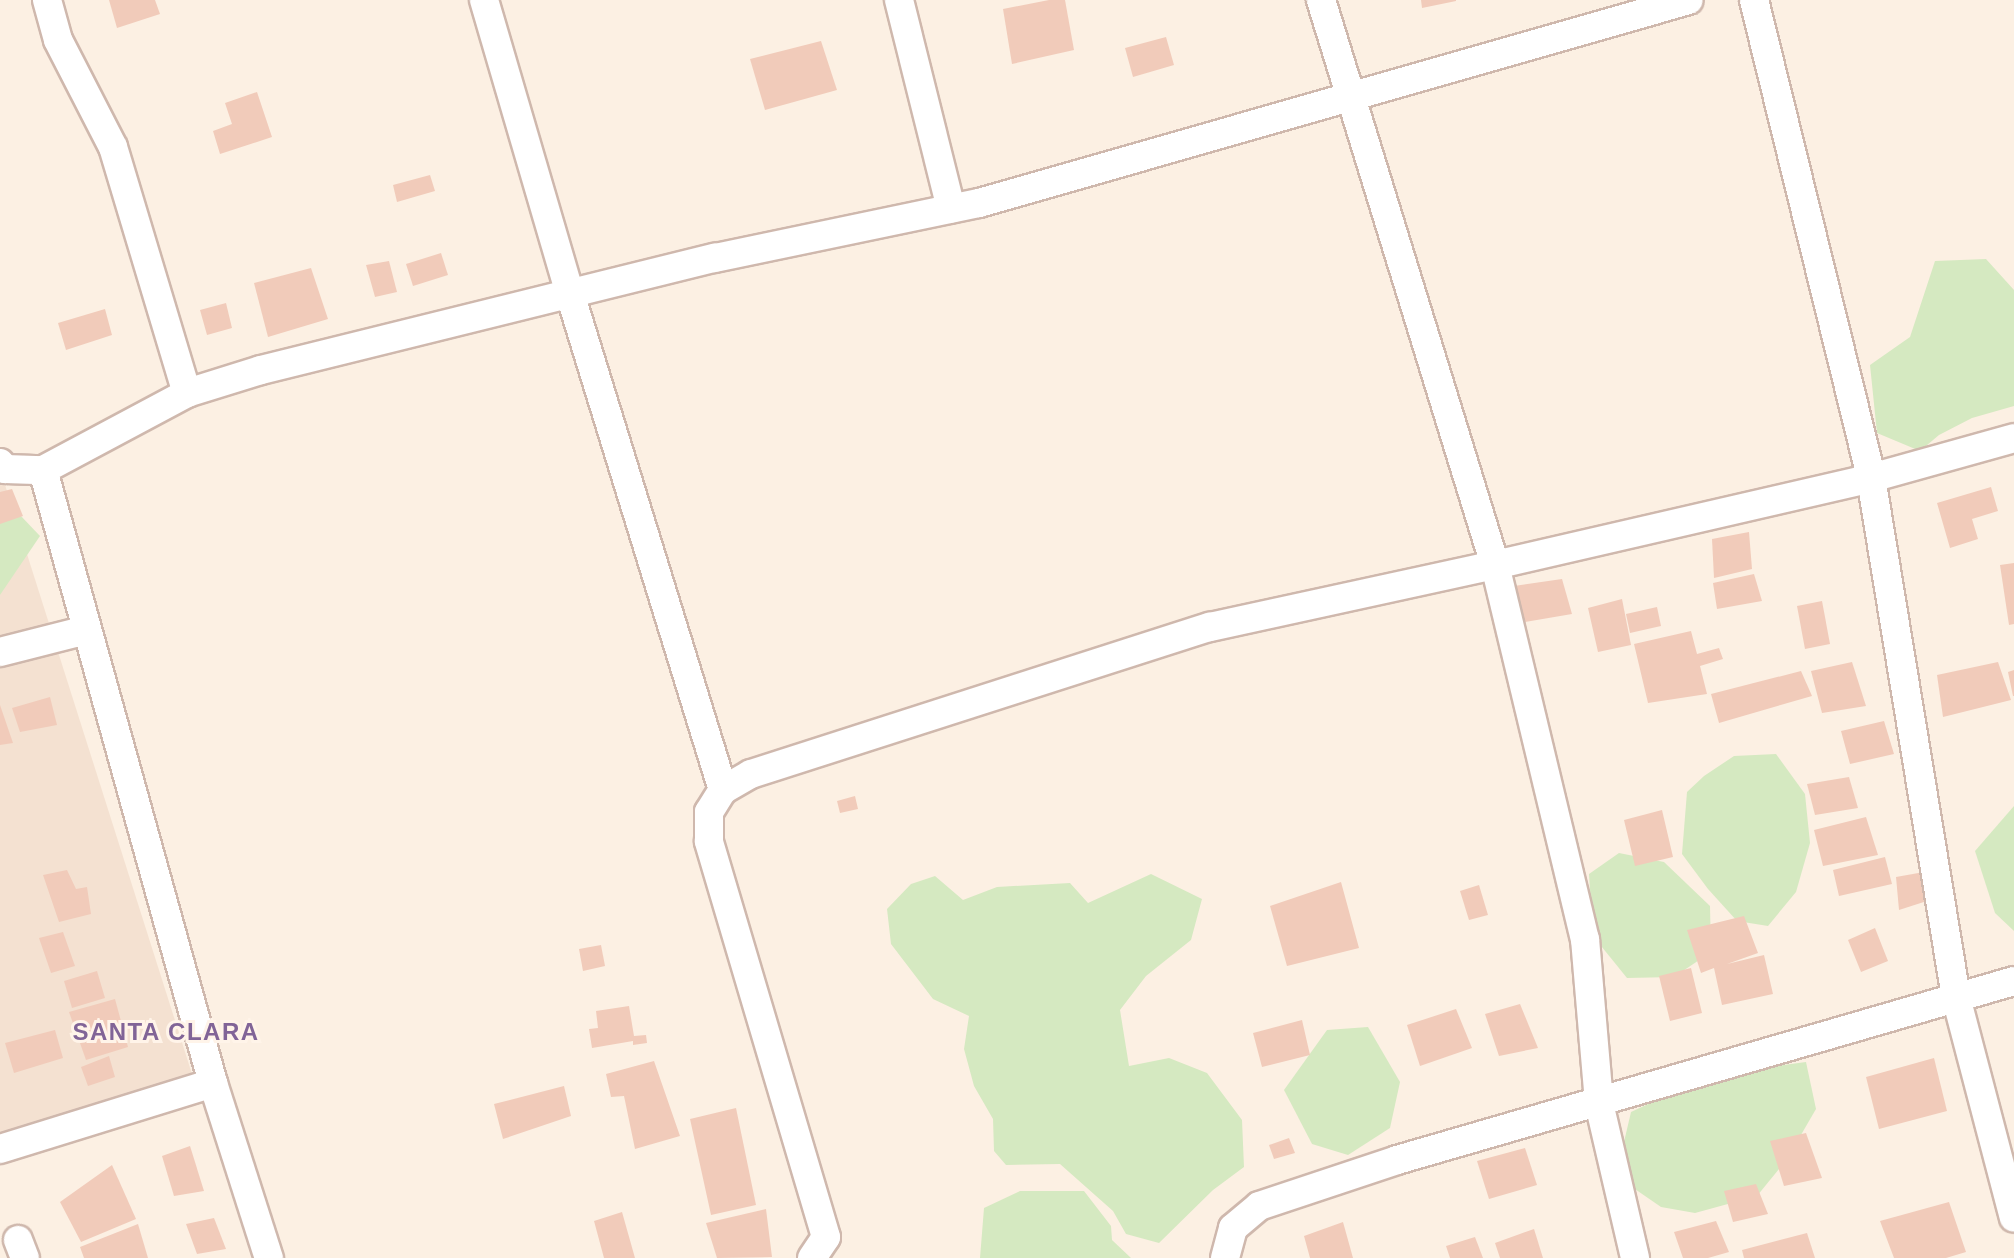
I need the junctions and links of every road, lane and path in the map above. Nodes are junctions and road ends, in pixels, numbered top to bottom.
1 (46, 0) edge
2 (484, 0) edge
3 (900, 0) edge
4 (1320, 0) edge
5 (1689, 0) edge
6 (1754, 0) edge
7 (1352, 95) junction
8 (951, 209) junction
9 (570, 294) junction
10 (187, 393) junction
11 (2014, 438) edge
12 (0, 463) edge
13 (43, 470) junction
14 (1871, 478) junction
15 (1495, 565) junction
16 (86, 630) junction
17 (0, 652) edge
18 (723, 790) junction
19 (2014, 981) edge
20 (1956, 997) junction
21 (213, 1083) junction
22 (1599, 1103) junction
23 (3, 1140) edge
24 (2014, 1218) edge
25 (269, 1258) edge
26 (812, 1258) edge
27 (1225, 1258) edge
28 (1635, 1258) edge

1 - 10 street
2 - 9 street
3 - 8 street
4 - 7 street
5 - 7 street
6 - 14 street
7 - 8 street
7 - 15 street
8 - 9 street
9 - 10 street
9 - 18 street
10 - 13 street
11 - 14 street
12 - 13 street
13 - 16 street
14 - 15 street
14 - 20 street
15 - 18 street
15 - 22 street
16 - 17 street
16 - 21 street
18 - 26 street
19 - 20 street
20 - 22 street
20 - 24 street
21 - 23 street
21 - 25 street
22 - 27 street
22 - 28 street

